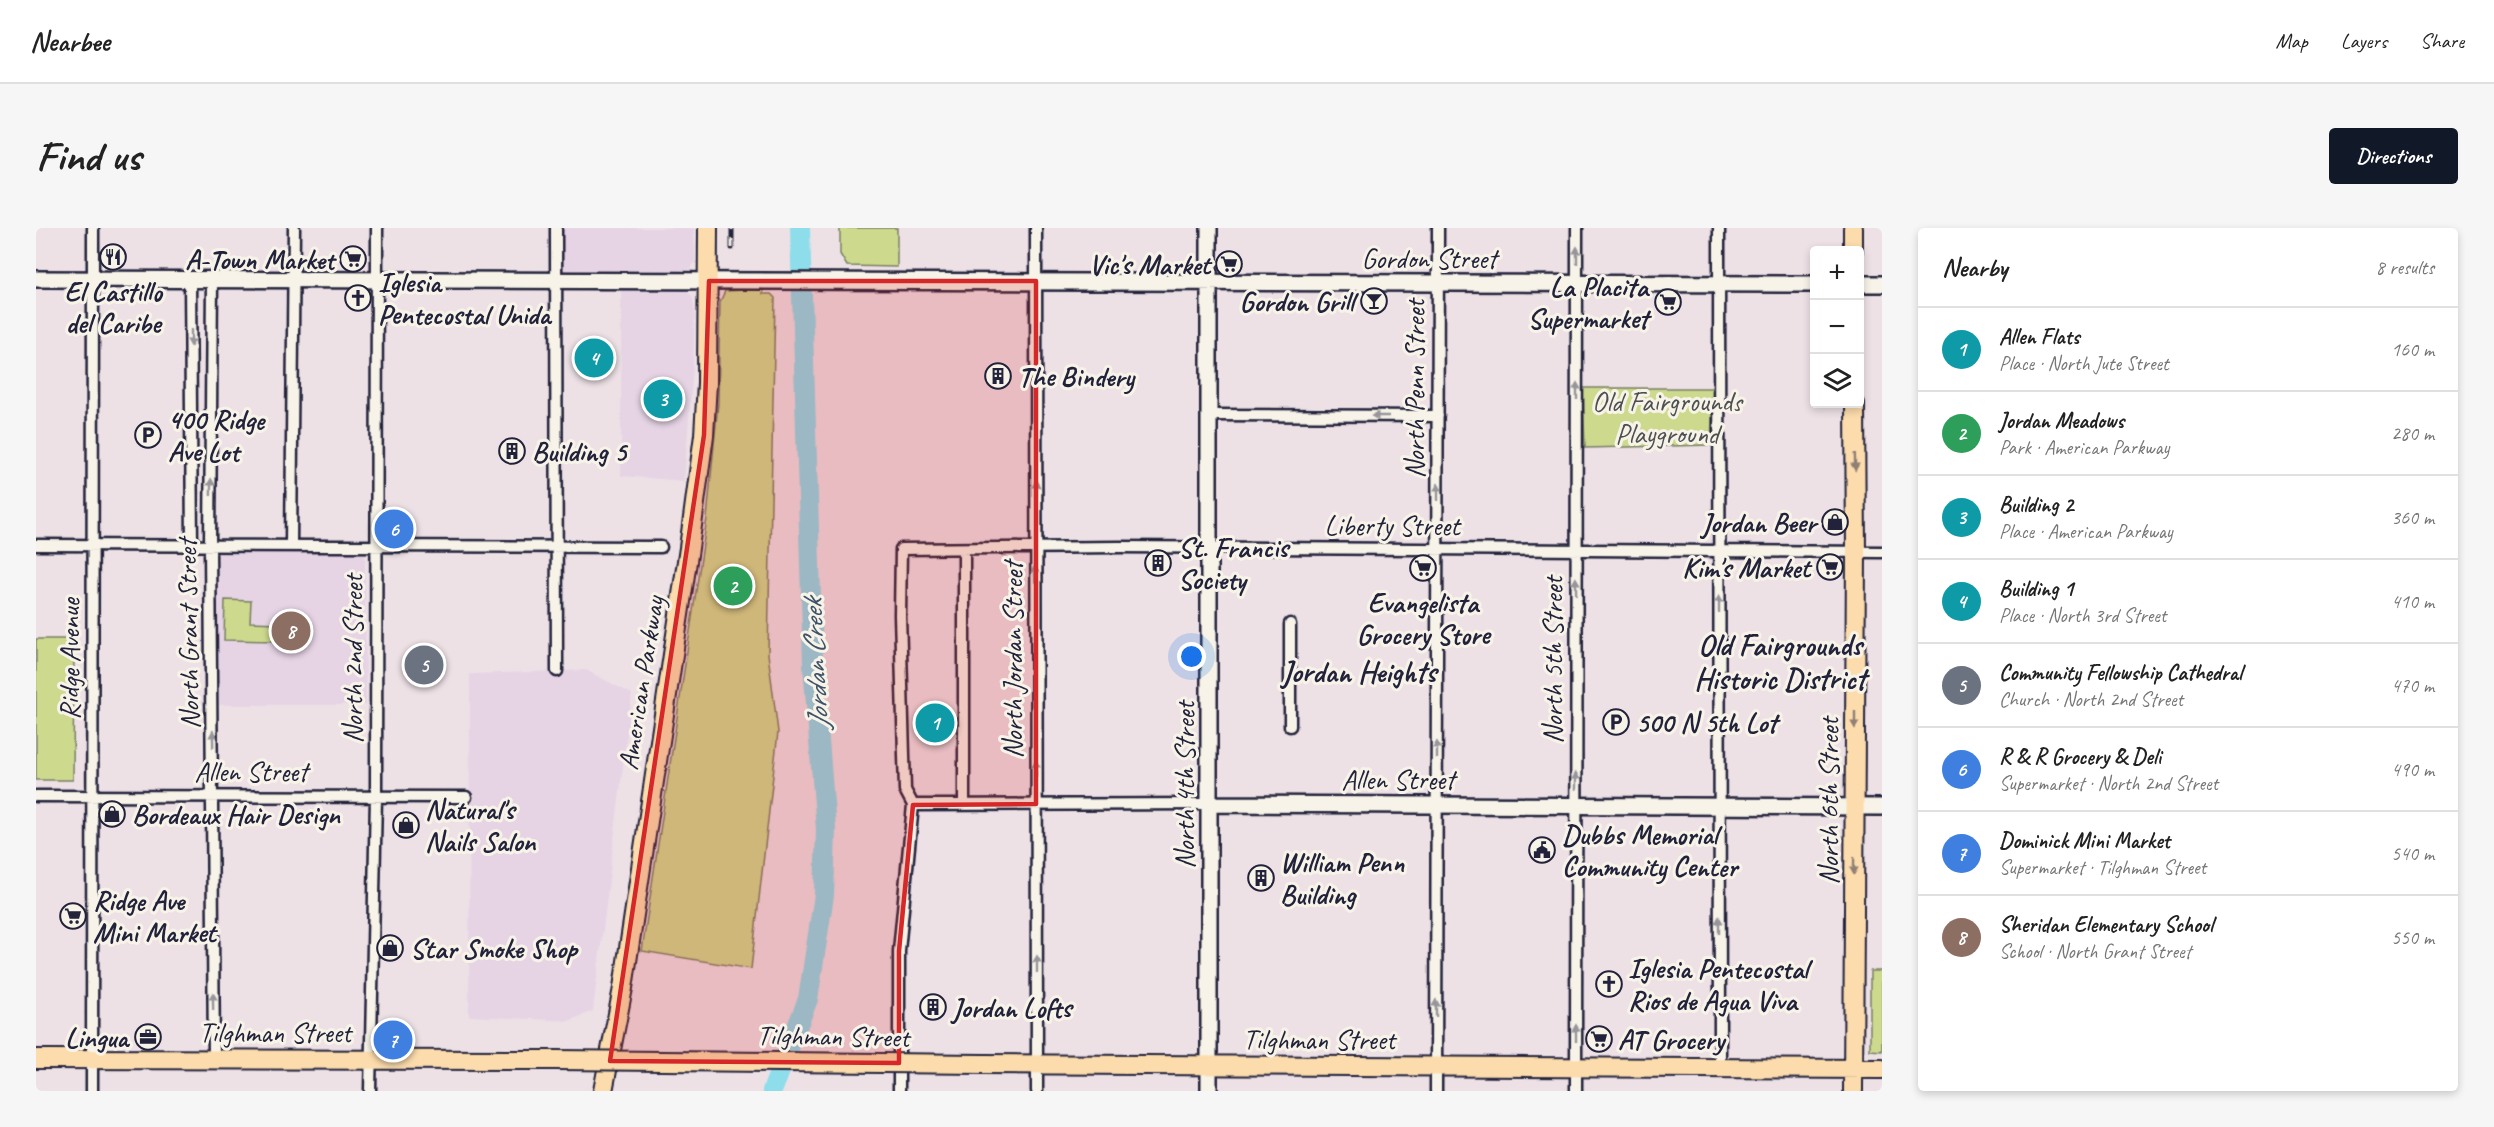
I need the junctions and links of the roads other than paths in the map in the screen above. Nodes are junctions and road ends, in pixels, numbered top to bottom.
1 (93, 228) edge
2 (294, 228) edge
3 (377, 228) edge
4 (556, 228) edge
5 (708, 228) edge
6 (1035, 228) edge
7 (1209, 228) edge
8 (1438, 228) edge
9 (1577, 228) edge
10 (1719, 228) edge
11 (1853, 228) edge
12 (1853, 246) edge
13 (36, 279) edge
14 (93, 279) junction
15 (190, 280) junction
16 (212, 280) junction
17 (293, 280) junction
18 (377, 281) junction
19 (555, 281) junction
20 (709, 281) junction
21 (1036, 281) junction
22 (1208, 283) junction
23 (1439, 283) junction
24 (1577, 283) junction
25 (1719, 284) junction
26 (1810, 284) edge
27 (1864, 284) edge
28 (1882, 284) edge
29 (1855, 408) edge
30 (1208, 415) junction
31 (1438, 416) junction
32 (36, 545) edge
33 (93, 546) junction
34 (192, 546) junction
35 (210, 546) junction
36 (291, 546) junction
37 (377, 547) junction
38 (661, 547) dead end
39 (556, 548) junction
40 (1035, 548) junction
41 (1209, 548) junction
42 (964, 549) junction
43 (1438, 549) junction
44 (1576, 550) junction
45 (1719, 551) junction
46 (1856, 552) junction
47 (1882, 552) edge
48 (1290, 624) dead end
49 (557, 672) dead end
50 (1290, 726) dead end
51 (36, 796) edge
52 (92, 796) junction
53 (466, 796) dead end
54 (214, 797) junction
55 (376, 797) junction
56 (964, 804) junction
57 (1036, 804) junction
58 (1209, 804) junction
59 (913, 805) junction
60 (1437, 805) junction
61 (1576, 806) junction
62 (1718, 806) junction
63 (1855, 807) junction
64 (1882, 807) edge
65 (36, 1059) edge
66 (214, 1059) junction
67 (92, 1060) junction
68 (370, 1060) junction
69 (1038, 1064) junction
70 (1209, 1066) junction
71 (1436, 1067) junction
72 (1576, 1067) junction
73 (1720, 1068) junction
74 (1852, 1069) junction
75 (1882, 1069) edge
76 (92, 1091) edge
77 (370, 1091) edge
78 (603, 1091) edge
79 (899, 1091) edge
80 (1037, 1091) edge
81 (1209, 1091) edge
82 (1436, 1091) edge
83 (1576, 1091) edge
84 (1852, 1091) edge

1 - 14 street, Ridge Avenue
2 - 17 street
3 - 18 street, North 2nd Street
4 - 19 street
5 - 20 main road, American Parkway
6 - 21 street, North Jordan Street
7 - 22 street, North 4th Street
8 - 23 street, North Penn Street
24 -> 9 street, North 5th Street
10 - 25 street
11 - 12 main road
13 - 14 street, Gordon Street
14 - 15 street, Gordon Street
14 - 33 street, Ridge Avenue
15 - 16 street, Gordon Street
15 -> 34 street
16 - 17 street, Gordon Street
35 -> 16 street, North Grant Street
17 - 18 street, Gordon Street
17 - 36 street
18 - 19 street, Gordon Street
18 - 37 street, North 2nd Street
19 - 20 street, Gordon Street
19 - 39 street
20 - 21 street, Gordon Street
20 - 78 main road, American Parkway
21 - 22 street, Gordon Street
40 -> 21 street, North Jordan Street
22 - 23 street, Gordon Street
22 - 30 street, North 4th Street
23 - 24 street, Gordon Street
23 - 31 street, North Penn Street
24 - 25 street, Gordon Street
44 -> 24 street, North 5th Street
25 - 26 street, Gordon Street
25 - 45 street
27 - 28 street
29 -> 46 main road, North 6th Street
31 -> 30 street
30 - 41 street, North 4th Street
43 -> 31 street, North Penn Street
32 - 33 street
33 - 34 street
33 - 52 street, Ridge Avenue
34 - 35 street
35 - 36 street
54 -> 35 street, North Grant Street
36 - 37 street
37 - 39 street
37 - 55 street, North 2nd Street
38 - 39 street
39 - 49 street
40 - 41 street, Liberty Street
40 - 42 street, Liberty Street
57 -> 40 street, North Jordan Street
41 - 43 street, Liberty Street
41 - 58 street, North 4th Street
42 - 56 street
42 - 59 street, Liberty Street
43 - 44 street, Liberty Street
60 -> 43 street, North Penn Street
44 - 45 street, Liberty Street
61 -> 44 street, North 5th Street
45 - 46 street, Liberty Street
62 -> 45 street
46 - 47 street, Liberty Street
46 -> 63 main road, North 6th Street
48 - 50 street
51 - 52 street, Allen Street
52 - 54 street, Allen Street
52 - 67 street, Ridge Avenue
53 - 55 street, Allen Street
54 - 55 street, Allen Street
66 -> 54 street, North Grant Street
55 - 68 street, North 2nd Street
56 - 57 street, Allen Street
56 - 59 street, Allen Street
57 - 58 street, Allen Street
69 -> 57 street, North Jordan Street
58 - 60 street, Allen Street
58 - 70 street, North 4th Street
59 - 79 street
60 - 61 street, Allen Street
71 -> 60 street, North Penn Street
61 - 62 street, Allen Street
72 -> 61 street, North 5th Street
62 - 63 street, Allen Street
73 -> 62 street
63 - 64 street, Allen Street
63 -> 74 main road, North 6th Street
65 - 67 main road, Tilghman Street
66 - 67 main road, Tilghman Street
66 - 68 main road, Tilghman Street
67 - 76 street, Ridge Avenue
68 - 69 main road, Tilghman Street, bridge
68 - 77 street, North 2nd Street
69 - 70 main road, Tilghman Street
69 - 80 street, North Jordan Street
70 - 71 main road, Tilghman Street
70 - 81 street, North 4th Street
71 - 72 main road, Tilghman Street
71 - 82 street, North Penn Street
72 - 73 main road, Tilghman Street
72 - 83 street, North 5th Street
73 - 74 main road, Tilghman Street
74 - 75 main road, Tilghman Street
74 - 84 main road, North 6th Street

